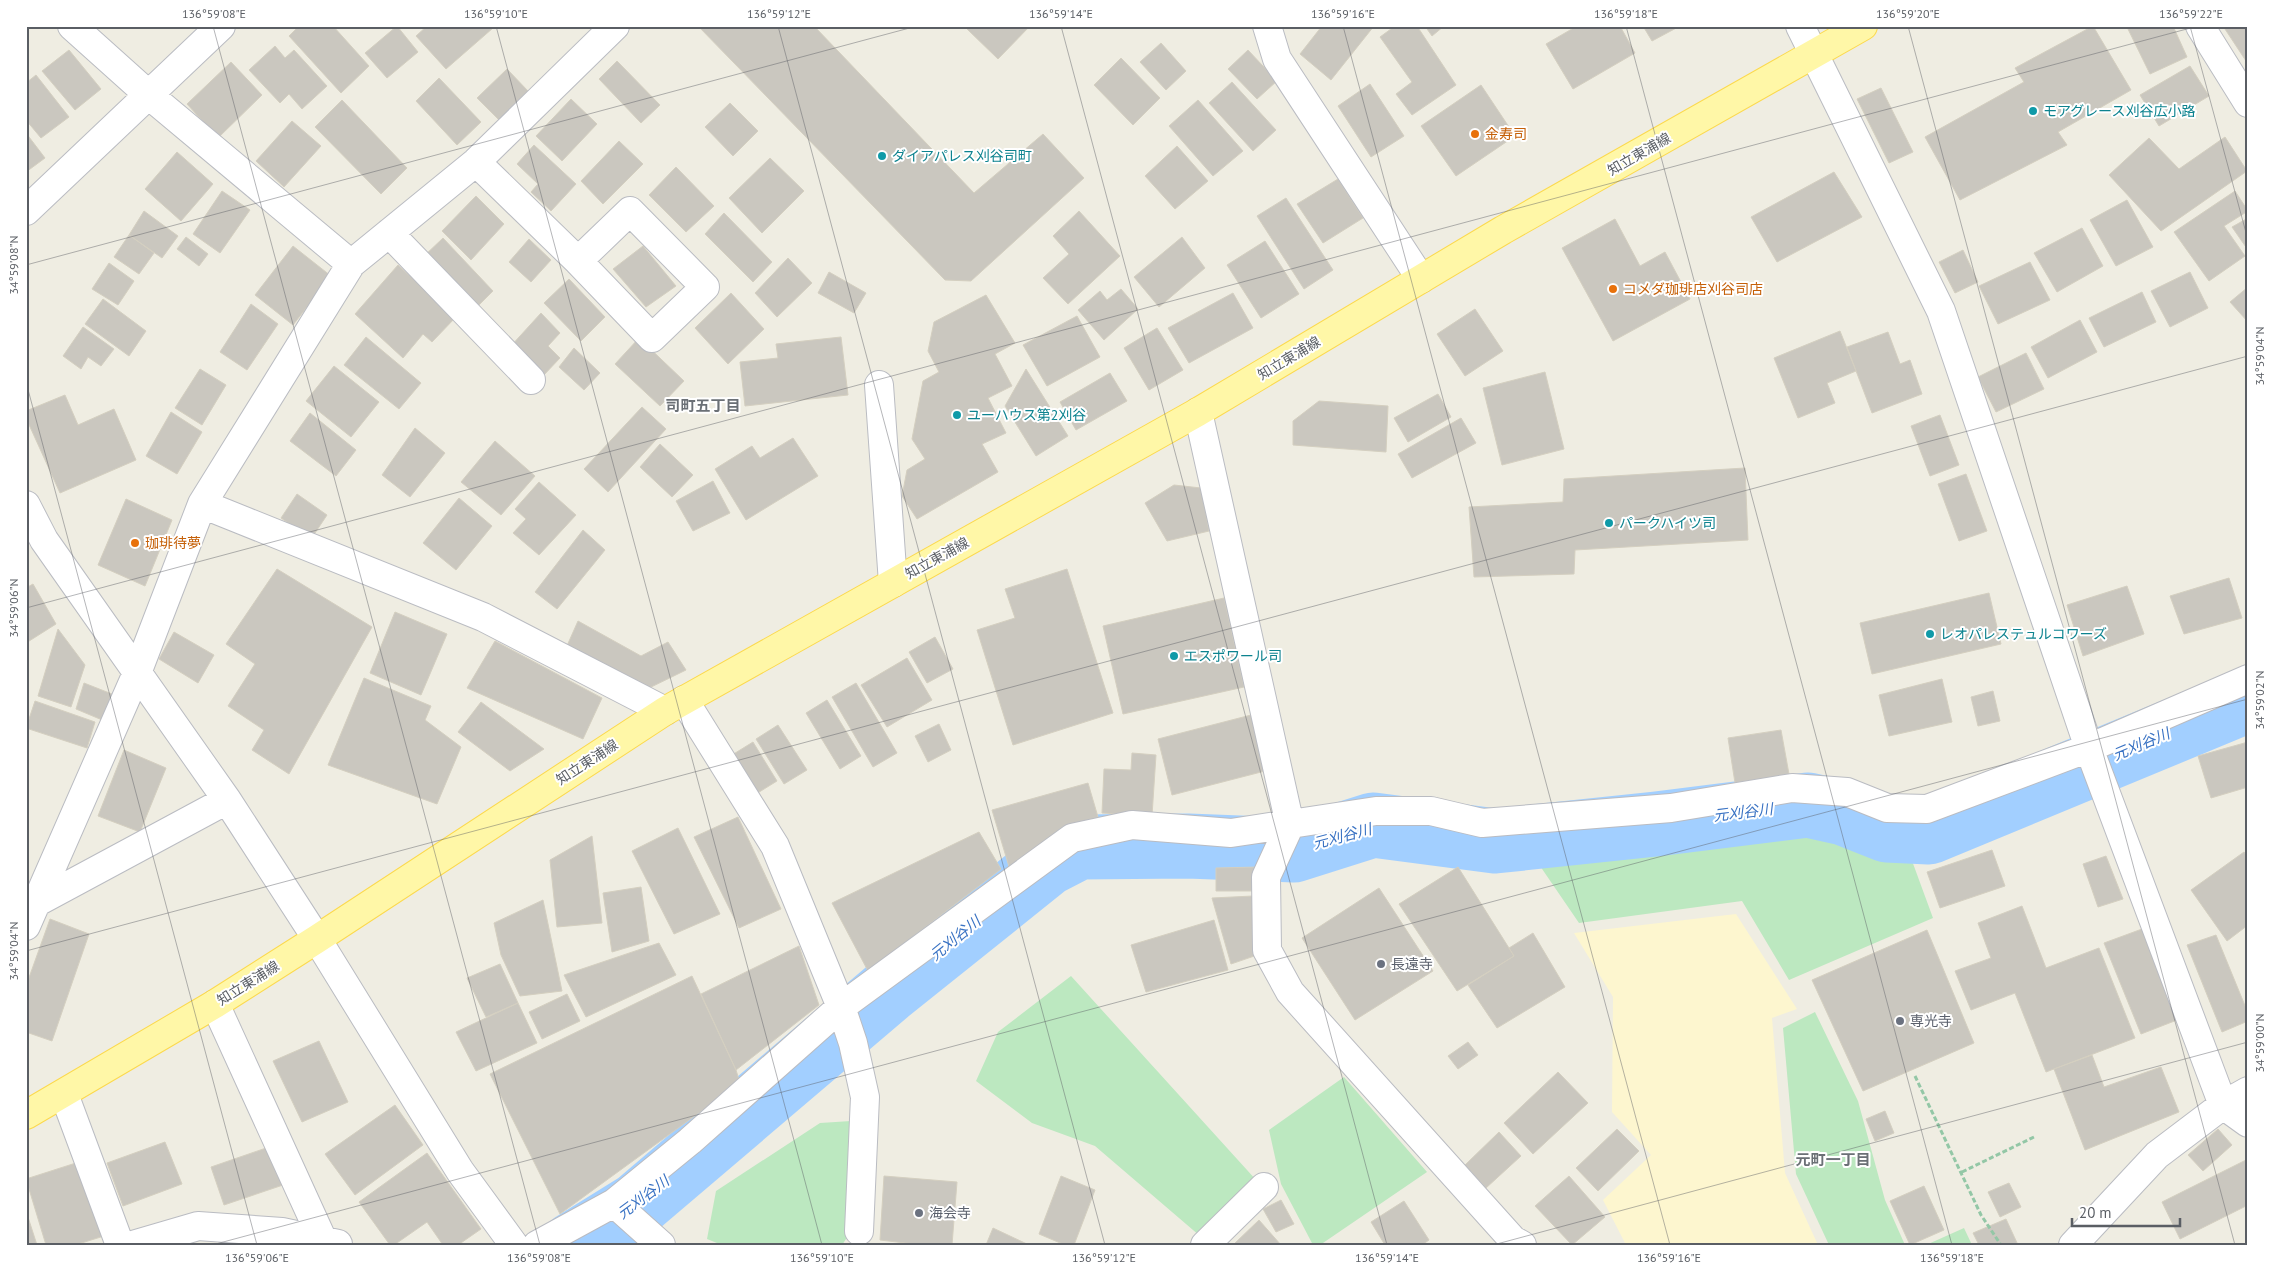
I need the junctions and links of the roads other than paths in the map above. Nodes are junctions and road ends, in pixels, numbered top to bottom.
1 (72, 26) edge
2 (221, 26) edge
3 (615, 26) edge
4 (1267, 26) edge
5 (1800, 26) edge
6 (1863, 26) edge
7 (2200, 26) edge
8 (1814, 54) junction
9 (150, 96) junction
10 (2248, 103) edge
11 (476, 162) junction
12 (26, 211) edge
13 (389, 233) junction
14 (578, 261) junction
15 (351, 264) junction
16 (1421, 279) junction
17 (531, 380) dead end
18 (879, 384) dead end
19 (1198, 412) junction
20 (202, 504) junction
21 (26, 506) edge
22 (35, 544) edge
23 (893, 583) junction
24 (137, 673) junction
25 (2248, 679) edge
26 (675, 706) junction
27 (2089, 749) junction
28 (227, 800) junction
29 (1289, 826) junction
30 (29, 912) edge
31 (317, 939) junction
32 (215, 1004) junction
33 (842, 1009) junction
34 (2248, 1091) edge
35 (64, 1094) junction
36 (2223, 1105) junction
37 (26, 1115) edge
38 (2248, 1124) edge
39 (1264, 1187) dead end
40 (615, 1204) junction
41 (859, 1231) dead end
42 (329, 1244) edge
43 (120, 1245) edge
44 (132, 1245) edge
45 (514, 1245) edge
46 (537, 1245) edge
47 (661, 1245) edge
48 (1205, 1245) edge
49 (1522, 1245) edge
50 (2073, 1245) edge

1 - 9 street
2 - 9 street
3 - 11 street
4 - 16 street
5 - 8 street
6 - 8 main road, 知立東浦線
7 - 10 street
8 - 16 main road, 知立東浦線
8 - 27 street
9 - 12 street
9 - 15 street
11 - 13 street
11 - 14 street
13 - 15 street
13 - 17 street
14 - 14 street
15 - 20 street
16 - 19 main road, 知立東浦線
18 - 23 street
19 - 23 main road, 知立東浦線
19 - 29 street
20 - 24 street
20 - 26 street
21 - 22 street
22 - 24 street
23 - 26 main road, 知立東浦線
24 - 28 street
24 - 30 street
25 - 27 street
26 - 31 main road, 知立東浦線
26 - 33 street
27 - 29 street
27 - 36 street
28 - 30 street
28 - 31 street
29 - 33 street
29 - 49 street
31 - 32 main road, 知立東浦線
31 - 45 street
32 - 35 main road, 知立東浦線
32 - 42 street
33 - 40 street
33 - 41 street
34 - 36 street
35 - 37 main road, 知立東浦線
35 - 43 street
36 - 38 street
36 - 50 street
39 - 48 street
40 - 46 street
40 - 47 street
42 - 44 street

